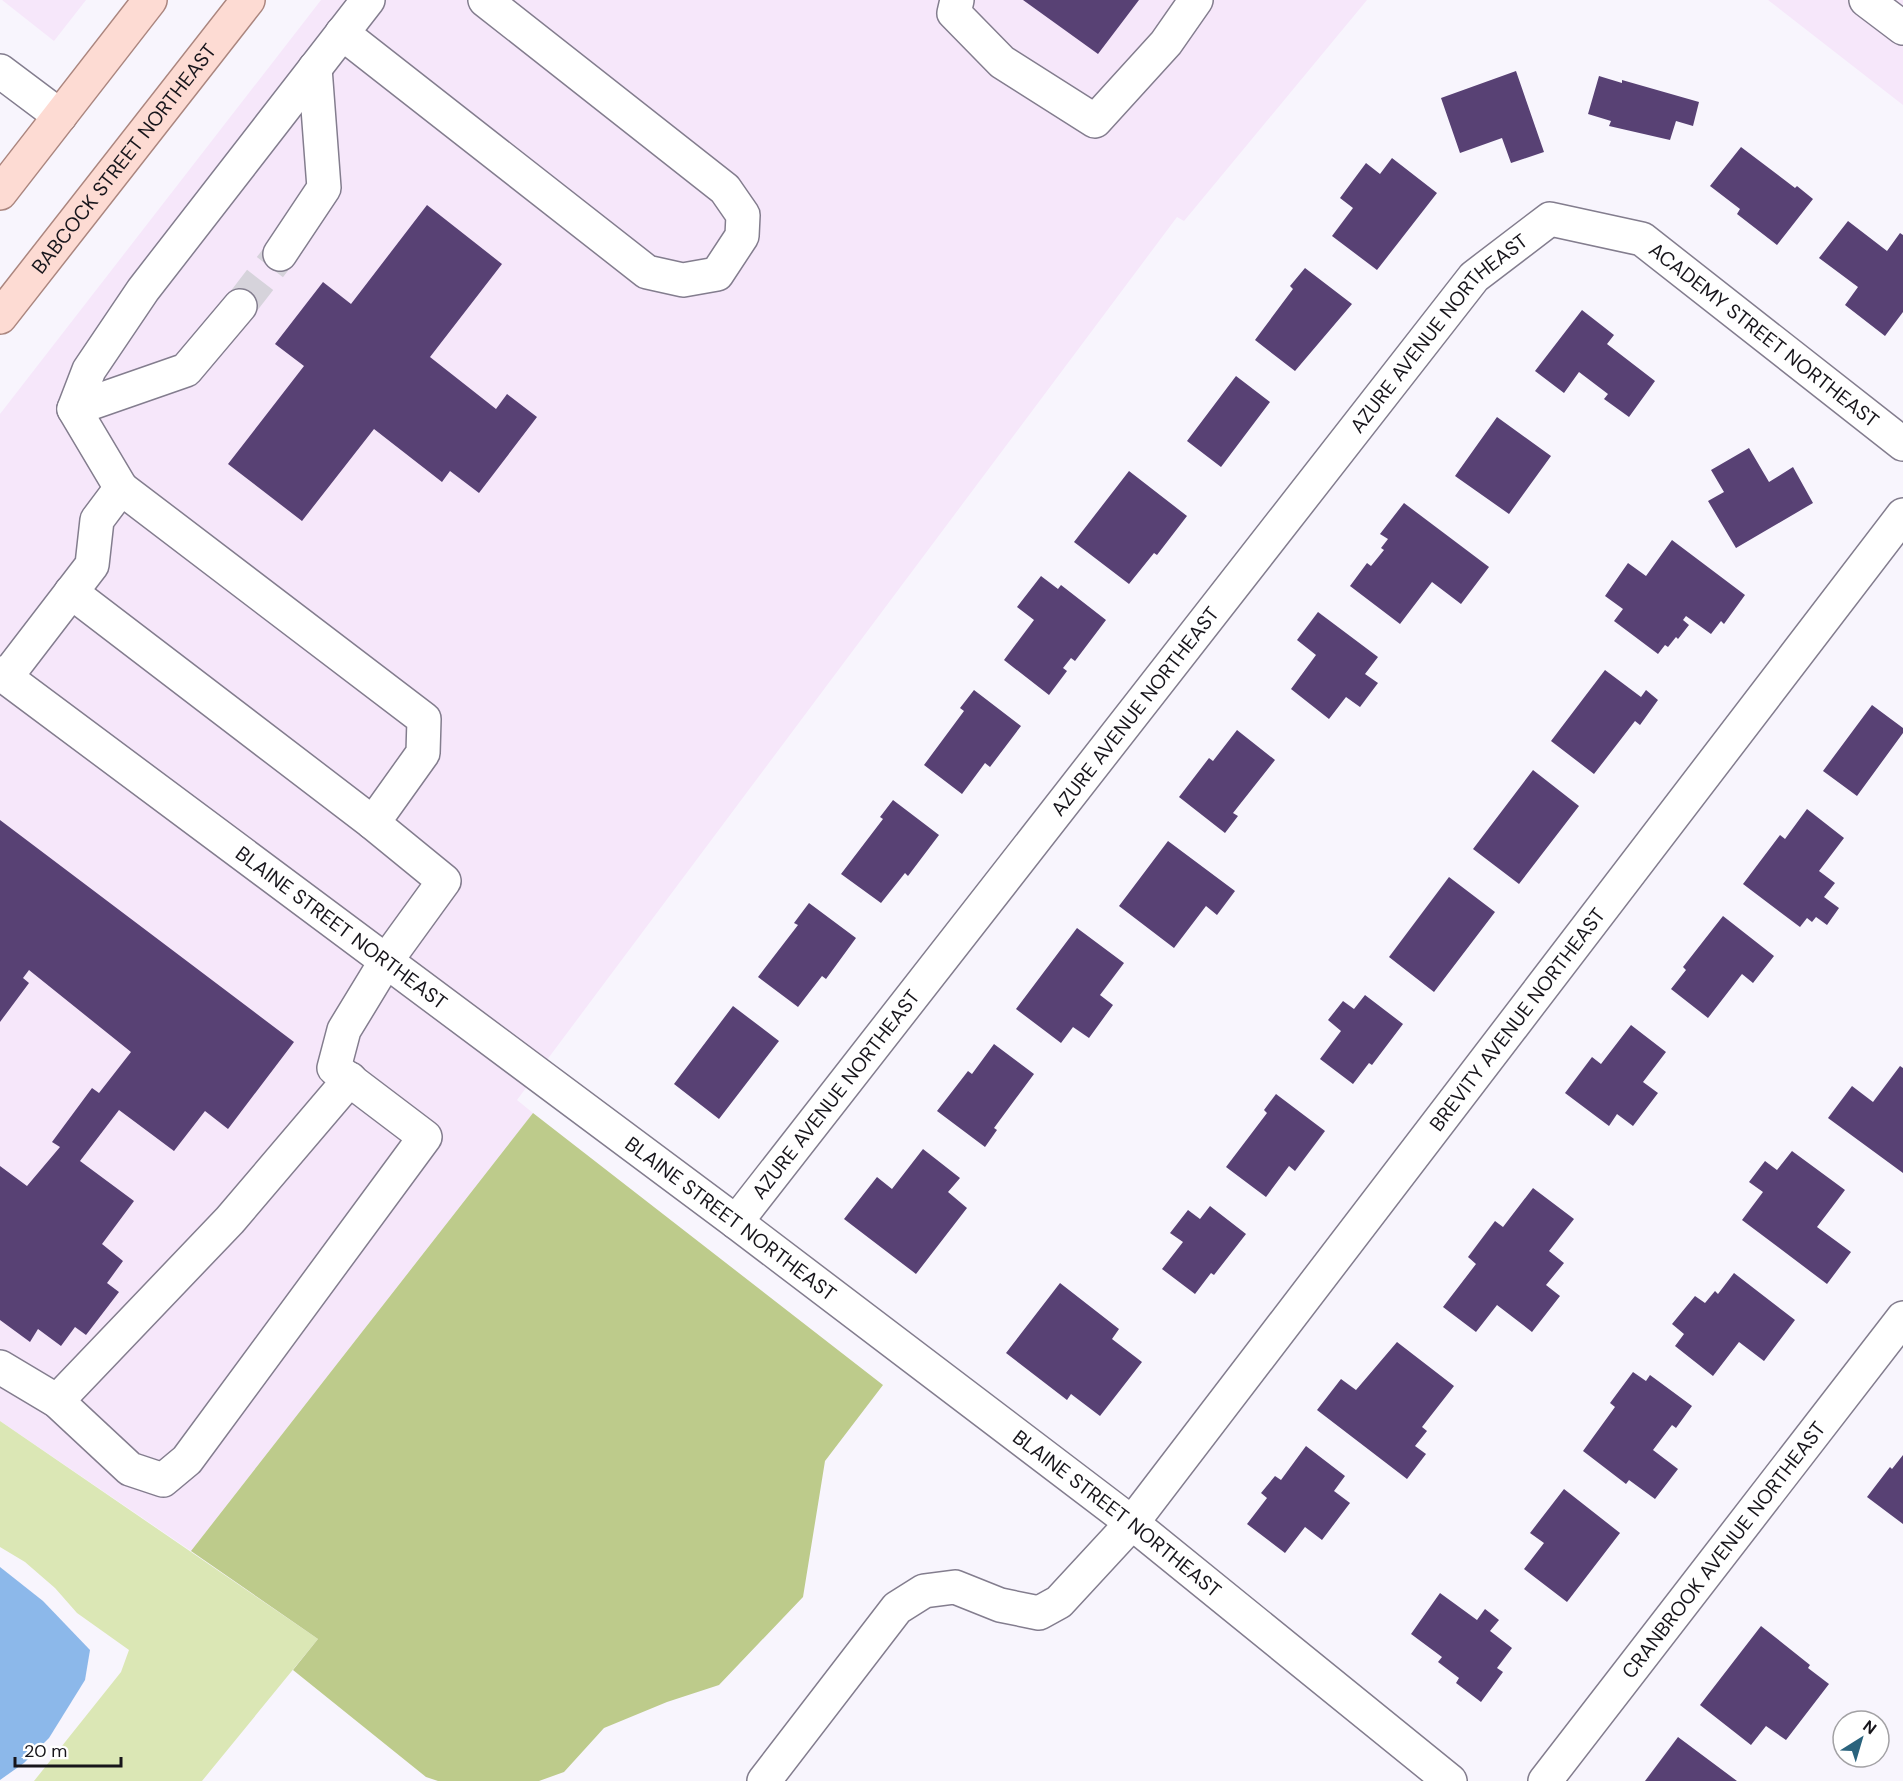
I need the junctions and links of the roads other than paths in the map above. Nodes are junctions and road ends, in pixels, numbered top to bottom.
1 (150, 0) edge
2 (248, 0) edge
3 (368, 0) edge
4 (485, 0) edge
5 (957, 0) edge
6 (1196, 0) edge
7 (1866, 0) edge
8 (1903, 28) edge
9 (342, 33) junction
10 (315, 68) junction
11 (0, 71) edge
12 (60, 116) junction
13 (0, 193) edge
14 (1550, 219) joint
15 (280, 254) tunnel mouth
16 (240, 306) tunnel mouth
17 (0, 317) edge
18 (74, 409) junction
19 (1903, 444) edge
20 (121, 488) junction
21 (1903, 515) edge
22 (71, 592) junction
23 (3, 675) edge
24 (373, 823) junction
25 (386, 961) junction
26 (350, 1079) junction
27 (736, 1222) junction
28 (1903, 1318) edge
29 (0, 1367) edge
30 (57, 1401) junction
31 (1132, 1523) junction
32 (764, 1781) edge
33 (1450, 1781) edge
34 (1545, 1781) edge

1 - 12 main road
2 - 17 main road, BABCOCK STREET NORTHEAST
3 - 9 street
4 - 9 street
5 - 6 street
7 - 8 street
9 - 10 street
10 - 15 street
10 - 18 street
11 - 12 street
12 - 13 main road
14 - 19 street, ACADEMY STREET NORTHEAST
14 - 27 street, AZURE AVENUE NORTHEAST
16 - 18 street
18 - 20 street
20 - 22 street
20 - 24 street
21 - 31 street, BREVITY AVENUE NORTHEAST
22 - 23 street
22 - 24 street
23 - 25 street, BLAINE STREET NORTHEAST
24 - 25 street
25 - 26 street
25 - 27 street, BLAINE STREET NORTHEAST
26 - 30 street
26 - 30 street
27 - 31 street, BLAINE STREET NORTHEAST
28 - 34 street, CRANBROOK AVENUE NORTHEAST
29 - 30 street
31 - 32 street, BREVITY AVENUE NORTHEAST
31 - 33 street, BLAINE STREET NORTHEAST

